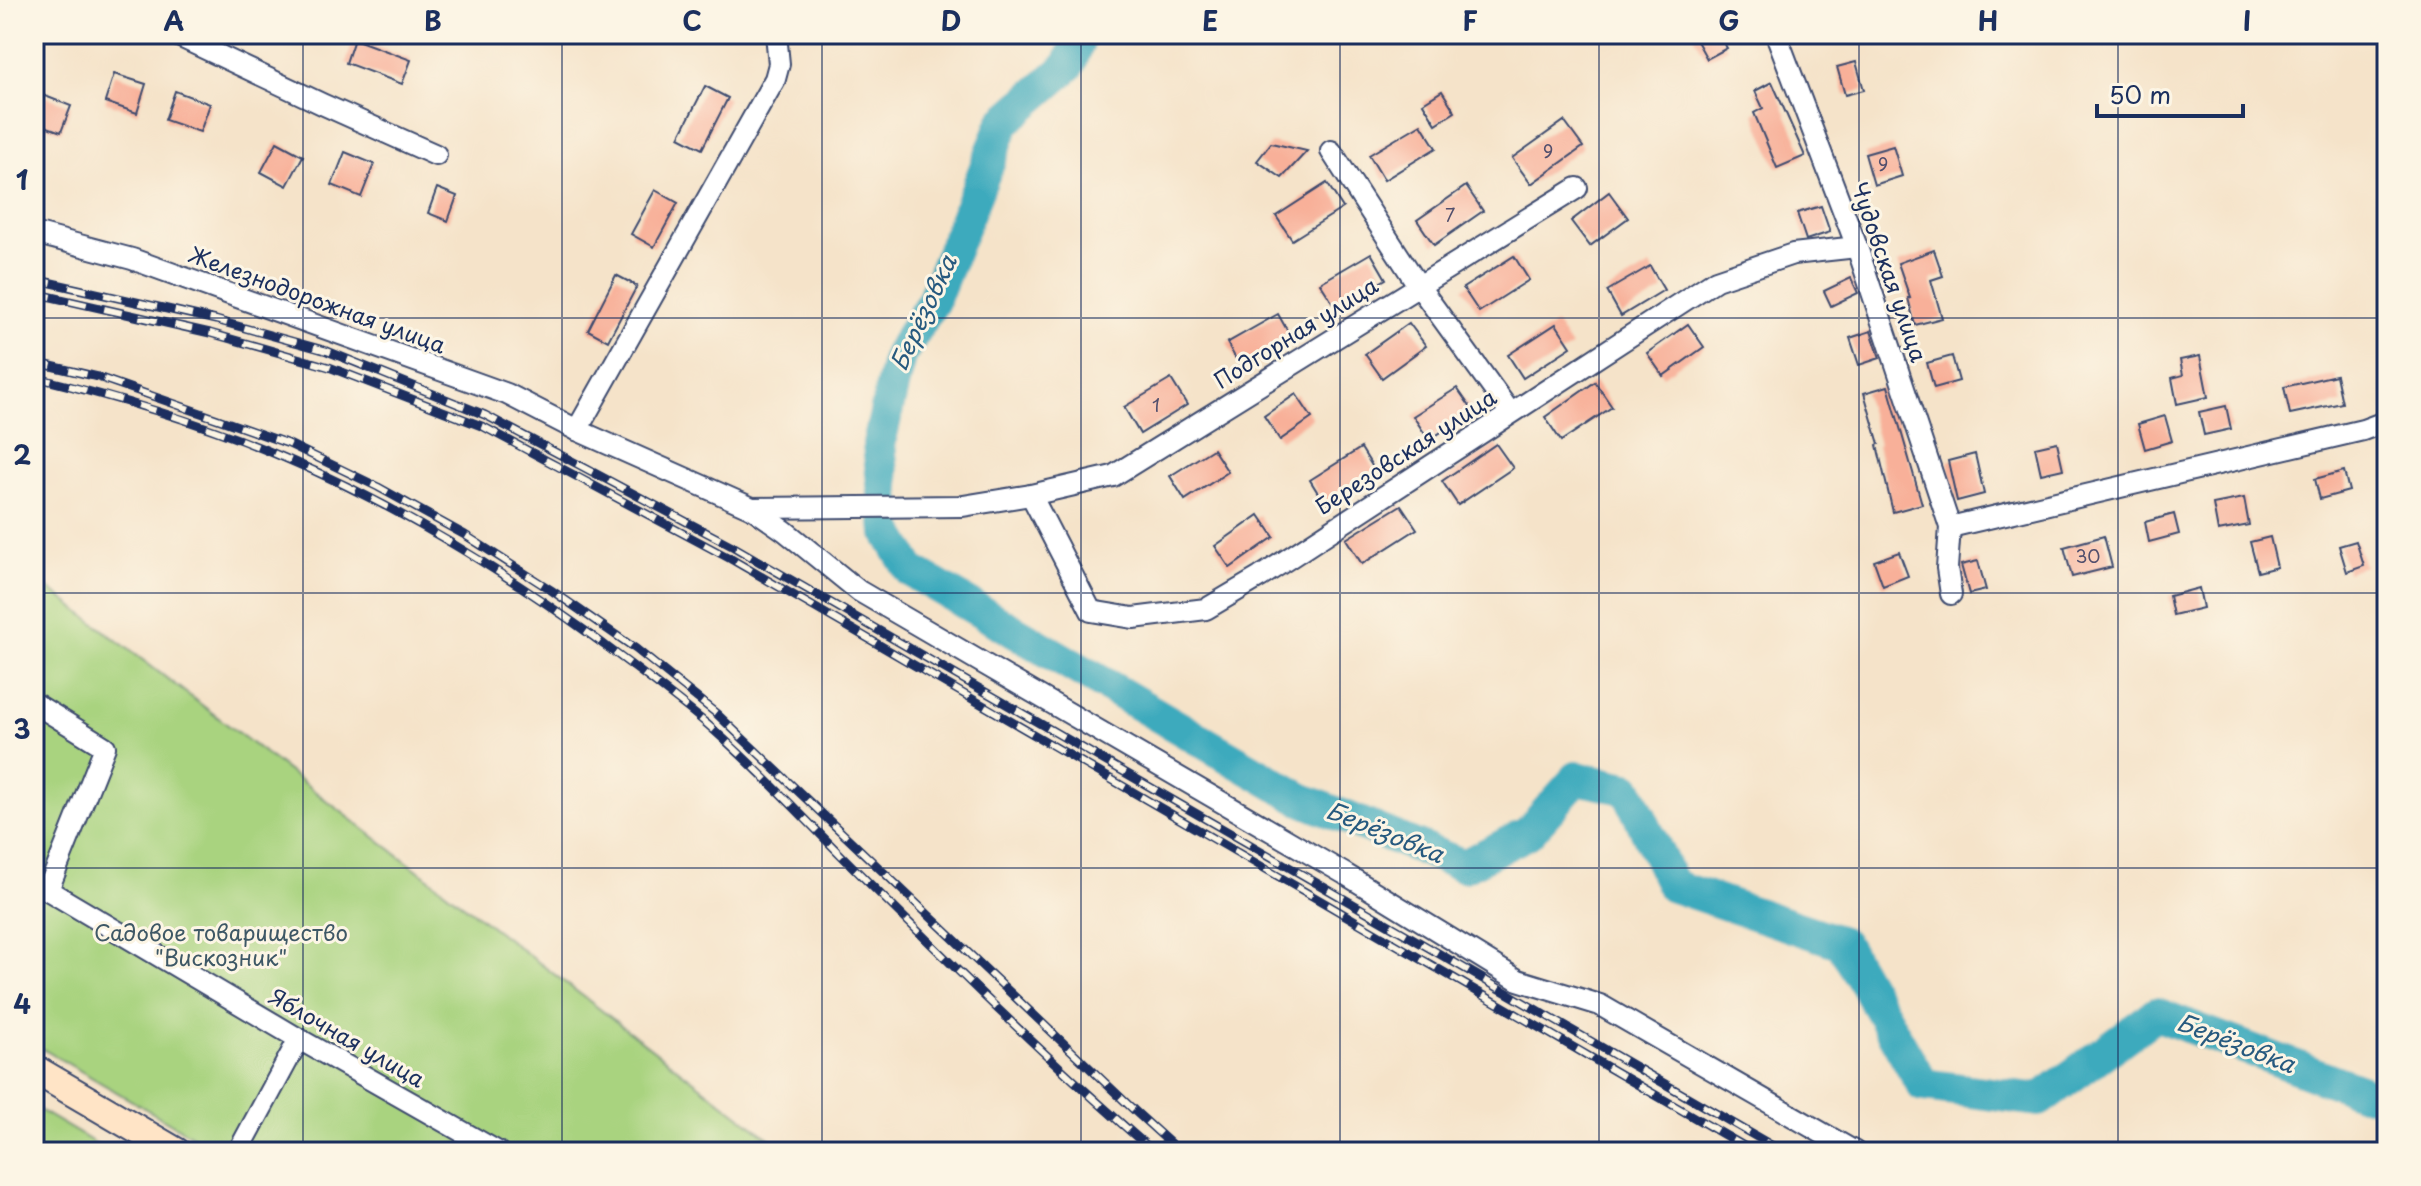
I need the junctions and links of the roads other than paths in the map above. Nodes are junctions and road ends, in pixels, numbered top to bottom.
1 (174, 34) edge
2 (776, 34) edge
3 (1776, 34) edge
4 (1331, 151) dead end
5 (436, 155) dead end
6 (1577, 188) dead end
7 (34, 233) edge
8 (1857, 247) junction
9 (1418, 285) junction
10 (1510, 412) junction
11 (2387, 421) edge
12 (577, 430) junction
13 (1031, 495) junction
14 (752, 508) junction
15 (1950, 527) junction
16 (1951, 594) dead end
17 (34, 703) edge
18 (41, 886) edge
19 (299, 1039) junction
20 (34, 1069) edge
21 (176, 1152) edge
22 (238, 1152) edge
23 (498, 1152) edge
24 (1855, 1152) edge

1 - 5 street
2 - 12 street
3 - 8 street, Чудовская улица
4 - 9 street
6 - 9 street, Подгорная улица
7 - 12 street, Железнодорожная улица
8 - 10 street, Березовская улица
8 - 15 street, Чудовская улица
9 - 10 street
9 - 13 street, Подгорная улица
10 - 13 street, Березовская улица
11 - 15 street
12 - 14 street, Железнодорожная улица
13 - 14 street, Подгорная улица
14 - 24 street
15 - 16 street, Чудовская улица
17 - 18 street, Яблочная улица
18 - 19 street, Яблочная улица
19 - 22 street
19 - 23 street, Яблочная улица
20 - 21 street

